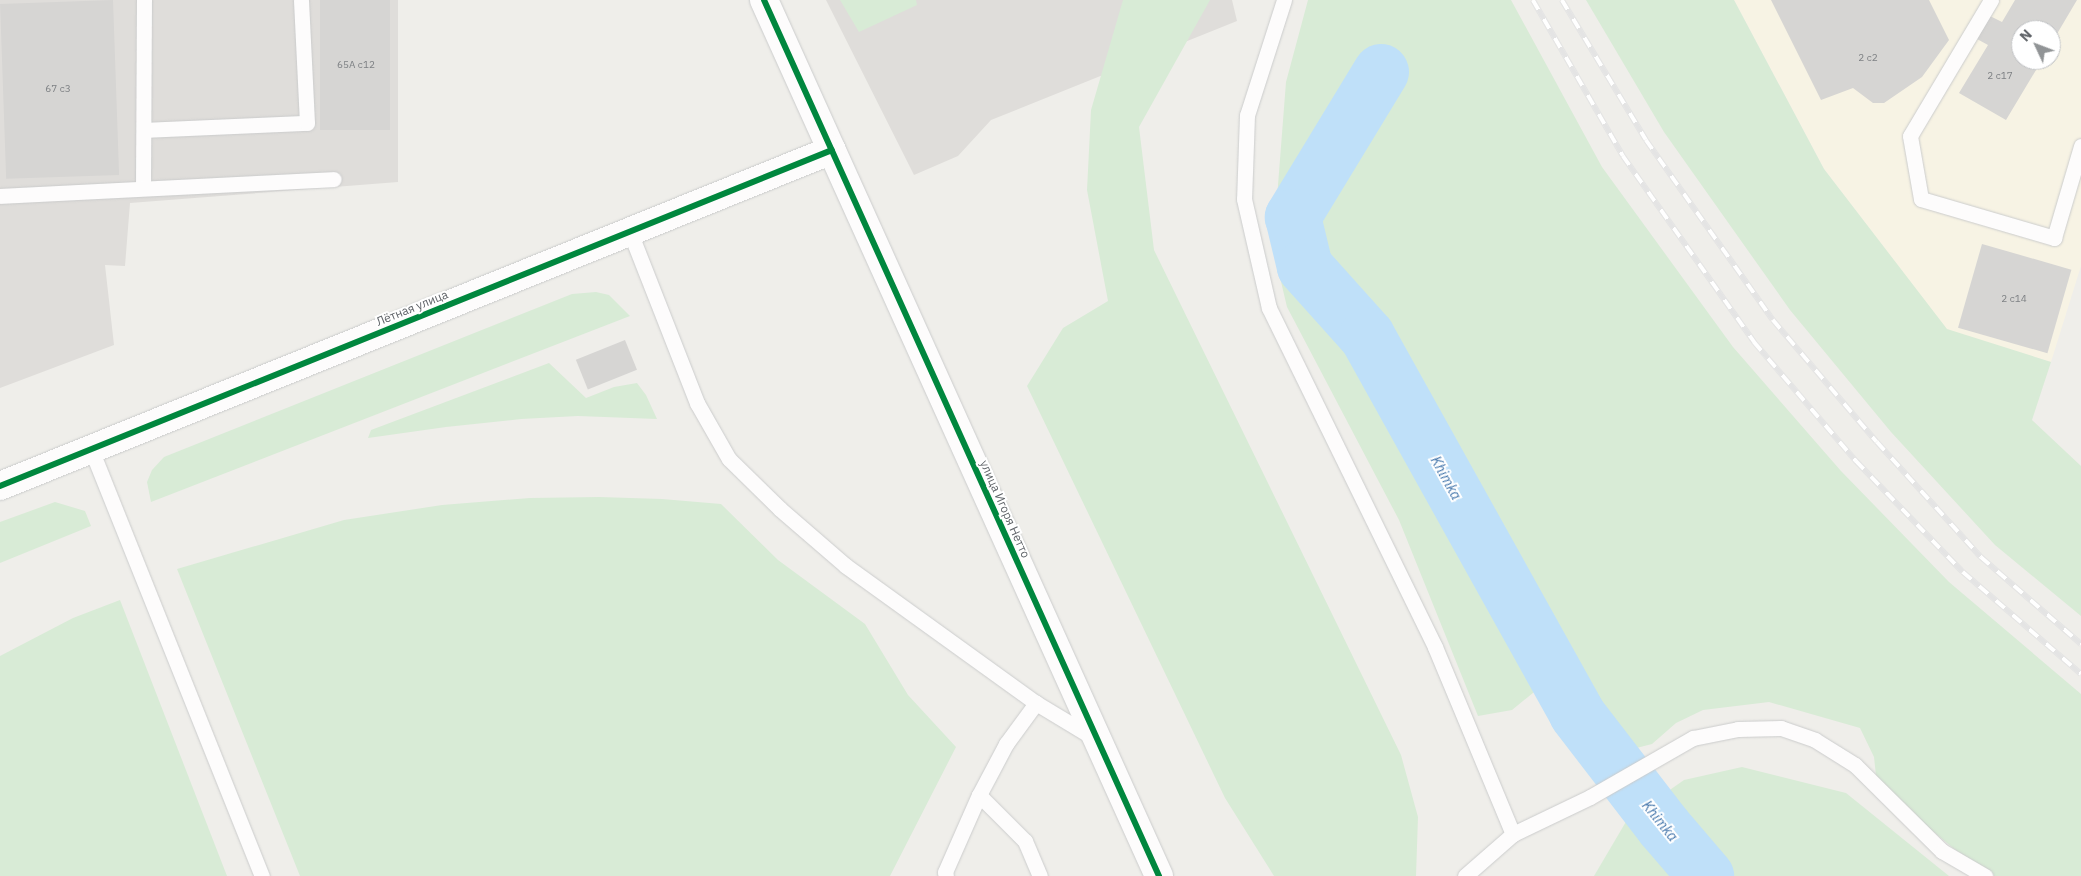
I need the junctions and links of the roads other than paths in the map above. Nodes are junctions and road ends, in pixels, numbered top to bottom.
1 (144, 0) edge
2 (301, 0) edge
3 (764, 0) edge
4 (1284, 0) edge
5 (1991, 0) edge
6 (144, 130) junction
7 (2081, 146) edge
8 (832, 150) junction
9 (334, 179) dead end
10 (143, 188) junction
11 (0, 196) edge
12 (630, 232) junction
13 (92, 449) junction
14 (0, 486) edge
15 (1036, 703) junction
16 (1097, 740) junction
17 (979, 795) junction
18 (1513, 834) junction
19 (262, 876) edge
20 (946, 876) edge
21 (1040, 876) edge
22 (1159, 876) edge
23 (1465, 876) edge
24 (1986, 876) edge

1 - 6 lane
2 - 6 lane
3 - 8 street, улица Игоря Нетто
4 - 18 lane
5 - 7 lane
6 - 10 lane
8 - 12 street, Лётная улица
8 - 16 street, улица Игоря Нетто
9 - 10 lane
10 - 11 lane
12 - 13 street, Лётная улица
12 - 15 lane
13 - 14 street, Лётная улица
13 - 19 lane
15 - 16 lane
15 - 17 lane
16 - 22 street, улица Игоря Нетто
17 - 20 lane
17 - 21 lane
18 - 23 lane
18 - 24 lane

